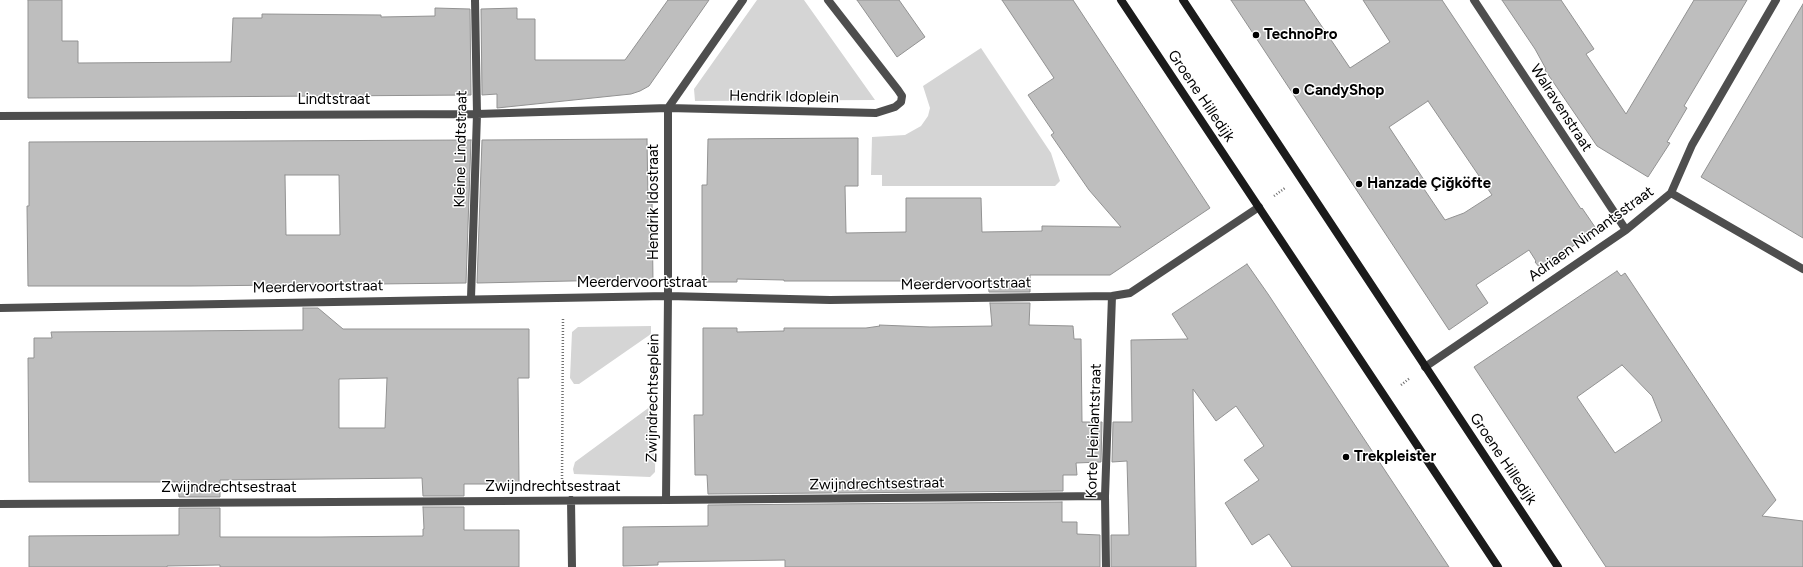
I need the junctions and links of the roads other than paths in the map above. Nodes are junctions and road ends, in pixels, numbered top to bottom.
1 (475, 0) edge
2 (743, 0) edge
3 (828, 0) edge
4 (1121, 0) edge
5 (1183, 0) edge
6 (1474, 0) edge
7 (1776, 0) edge
8 (668, 108) junction
9 (477, 114) junction
10 (0, 116) edge
11 (1671, 193) junction
12 (1258, 207) junction
13 (1626, 230) junction
14 (1803, 269) edge
15 (668, 296) junction
16 (1112, 296) junction
17 (471, 298) junction
18 (0, 308) edge
19 (1425, 367) junction
20 (1105, 496) junction
21 (571, 500) junction
22 (666, 500) junction
23 (0, 504) edge
24 (572, 567) edge
25 (1106, 567) edge
26 (1498, 567) edge
27 (1558, 567) edge

1 - 9 street, Kleine Lindtstraat
2 - 8 street
3 - 8 street, Hendrik Idoplein
4 - 12 street, Groene Hilledijk
5 - 19 street, Groene Hilledijk
6 - 13 street, Walravenstraat
7 - 11 street, Adriaen Nimantsstraat
8 - 9 street, Lindtstraat
8 - 15 street, Hendrik Idostraat
9 - 10 street, Lindtstraat
9 - 17 street, Kleine Lindtstraat
11 - 13 street, Adriaen Nimantsstraat
11 - 14 street
12 - 16 street, Meerdervoortstraat
12 - 26 street, Groene Hilledijk
13 - 19 street, Adriaen Nimantsstraat
15 - 16 street, Meerdervoortstraat
15 - 17 street, Meerdervoortstraat
15 - 22 street, Zwijndrechtseplein
16 - 20 street, Korte Heinlantstraat
17 - 18 street, Meerdervoortstraat
19 - 27 street, Groene Hilledijk
20 - 22 street, Zwijndrechtsestraat
20 - 25 street, Korte Heinlantstraat
21 - 22 street, Zwijndrechtsestraat
21 - 23 street, Zwijndrechtsestraat
21 - 24 street

